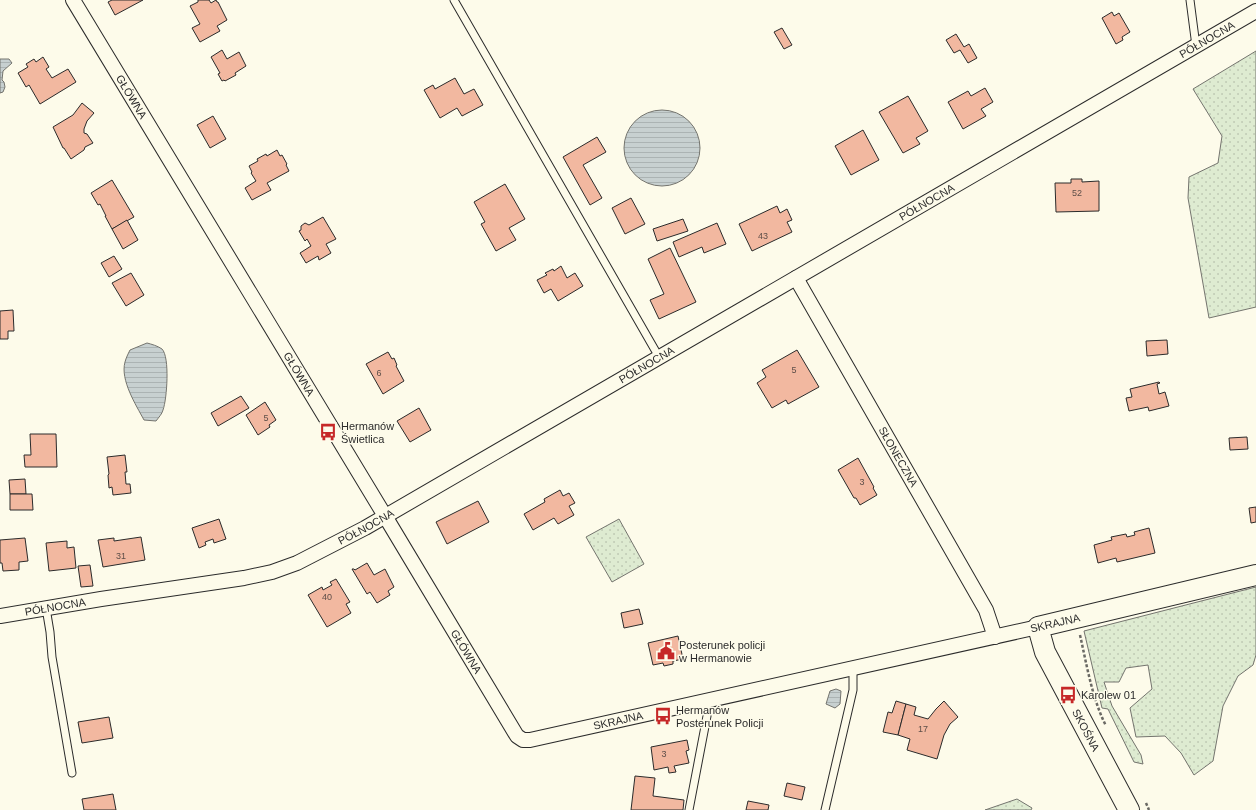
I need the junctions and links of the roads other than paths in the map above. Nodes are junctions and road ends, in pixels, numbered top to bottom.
1 (73, 0) edge
2 (454, 0) edge
3 (1190, 0) edge
4 (1256, 11) edge
5 (1196, 46) junction
6 (796, 278) junction
7 (659, 358) junction
8 (385, 516) junction
9 (1256, 575) edge
10 (46, 608) junction
11 (0, 616) edge
12 (1038, 627) junction
13 (995, 637) junction
14 (853, 668) junction
15 (706, 700) junction
16 (530, 740) joint
17 (72, 772) dead end
18 (690, 810) edge
19 (825, 810) edge
20 (1129, 810) edge

1 - 8 street, GŁÓWNA
2 - 7 lane
3 - 5 lane
4 - 5 street, PÓŁNOCNA
5 - 6 street, PÓŁNOCNA
6 - 7 street, PÓŁNOCNA
6 - 13 street, SŁONECZNA
7 - 8 street, PÓŁNOCNA
8 - 10 street, PÓŁNOCNA
8 - 16 street, GŁÓWNA
9 - 12 street, SKRAJNA
10 - 11 street, PÓŁNOCNA
10 - 17 lane
12 - 13 street, SKRAJNA
12 - 20 street, SKOŚNA
13 - 14 street, SKRAJNA
14 - 15 street, SKRAJNA
14 - 19 lane
15 - 16 street, SKRAJNA
15 - 18 lane

